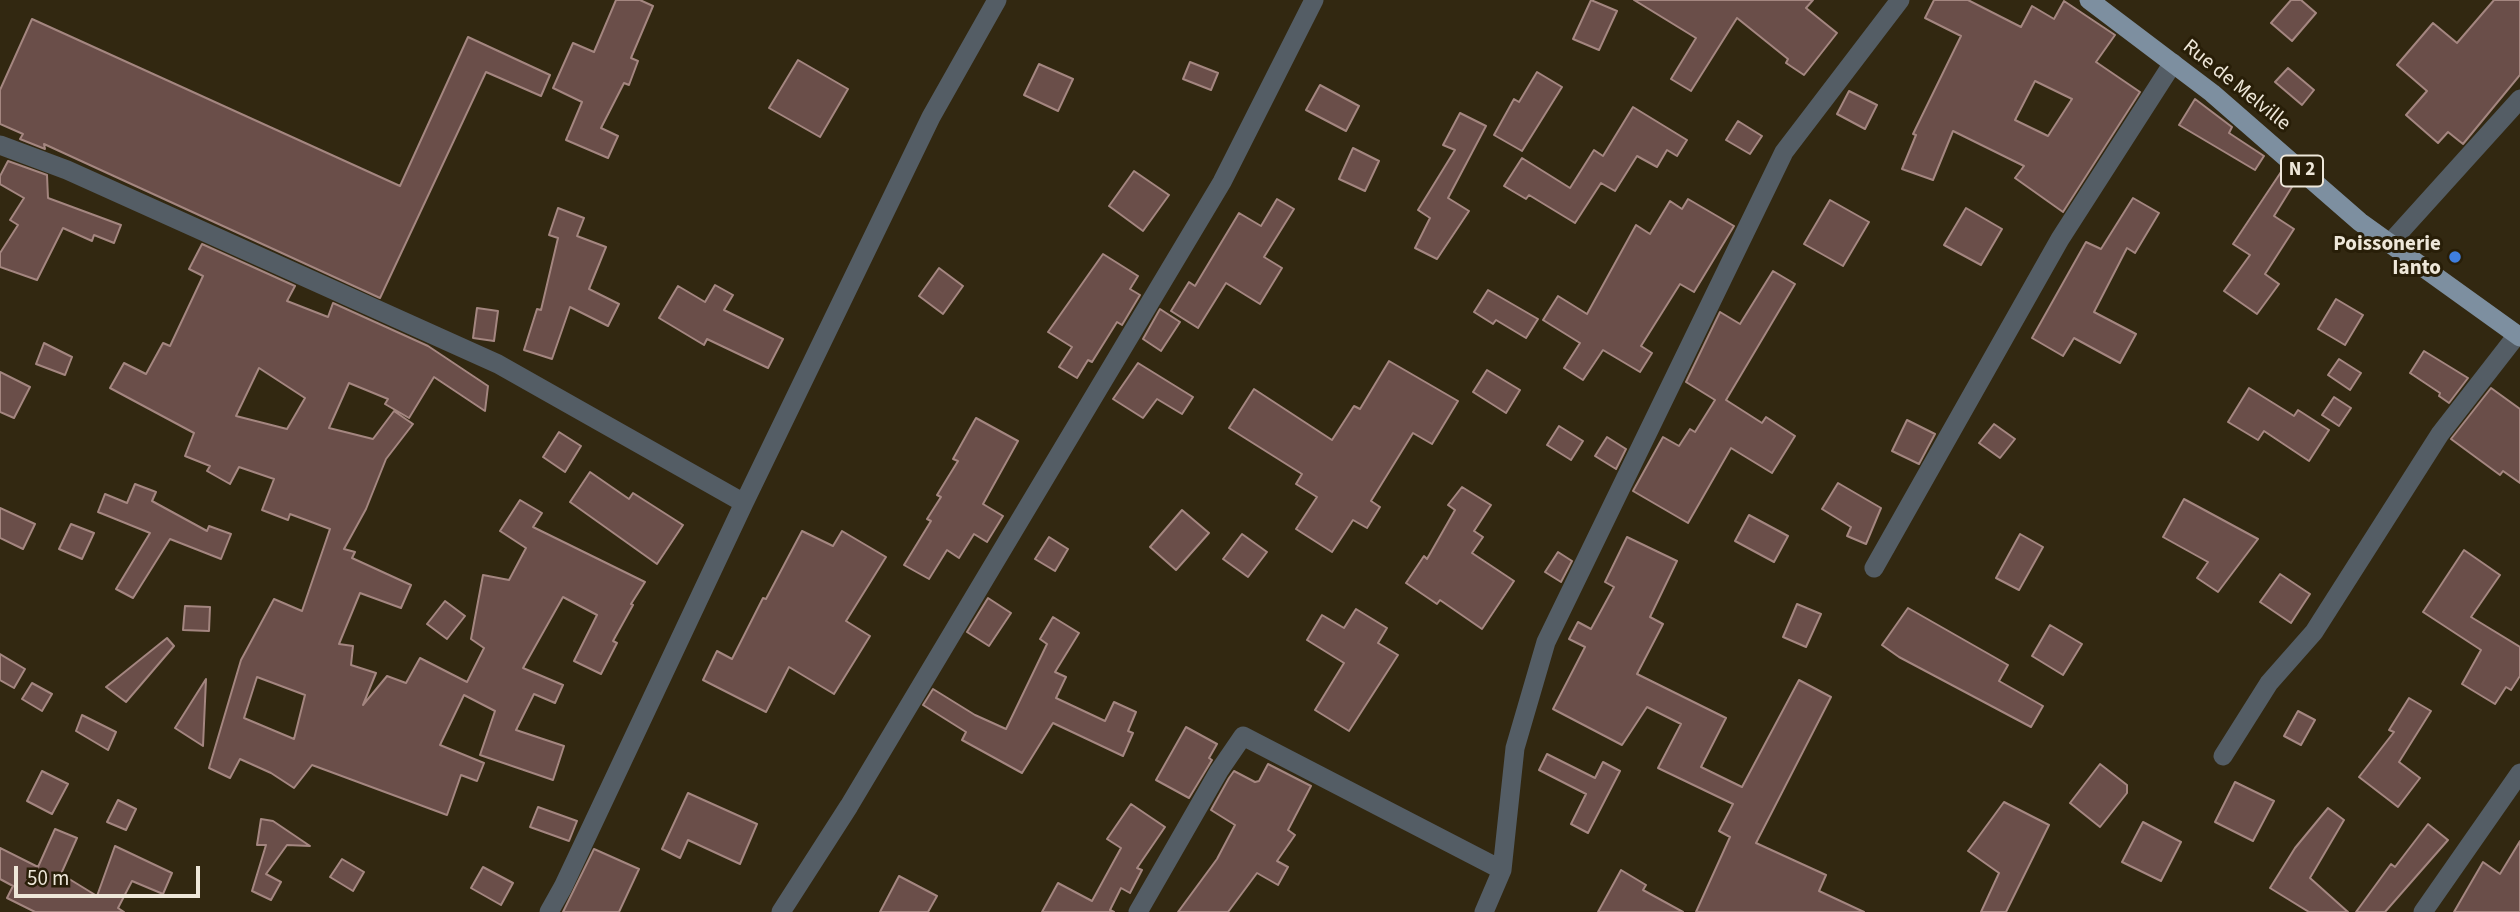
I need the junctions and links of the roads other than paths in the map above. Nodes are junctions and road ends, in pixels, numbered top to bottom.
1 (997, 0) edge
2 (1314, 0) edge
3 (1900, 0) edge
4 (2089, 0) edge
5 (2173, 63) junction
6 (2520, 100) edge
7 (0, 145) edge
8 (2389, 244) junction
9 (2519, 336) edge
10 (744, 503) junction
11 (1874, 568) dead end
12 (2223, 757) dead end
13 (2520, 773) edge
14 (1503, 870) junction
15 (548, 912) edge
16 (781, 912) edge
17 (1138, 912) edge
18 (1484, 912) edge
19 (2423, 912) edge

1 - 10 street
2 - 16 street
3 - 14 street
4 - 5 main road, Rue de Melville / N 2
5 - 8 main road, Rue de Melville / N 2
5 - 11 street
6 - 8 street
7 - 10 street
8 - 9 main road, Rue de Melville / N 2
9 - 12 street
10 - 15 street
13 - 19 street
14 - 17 street
14 - 18 street

